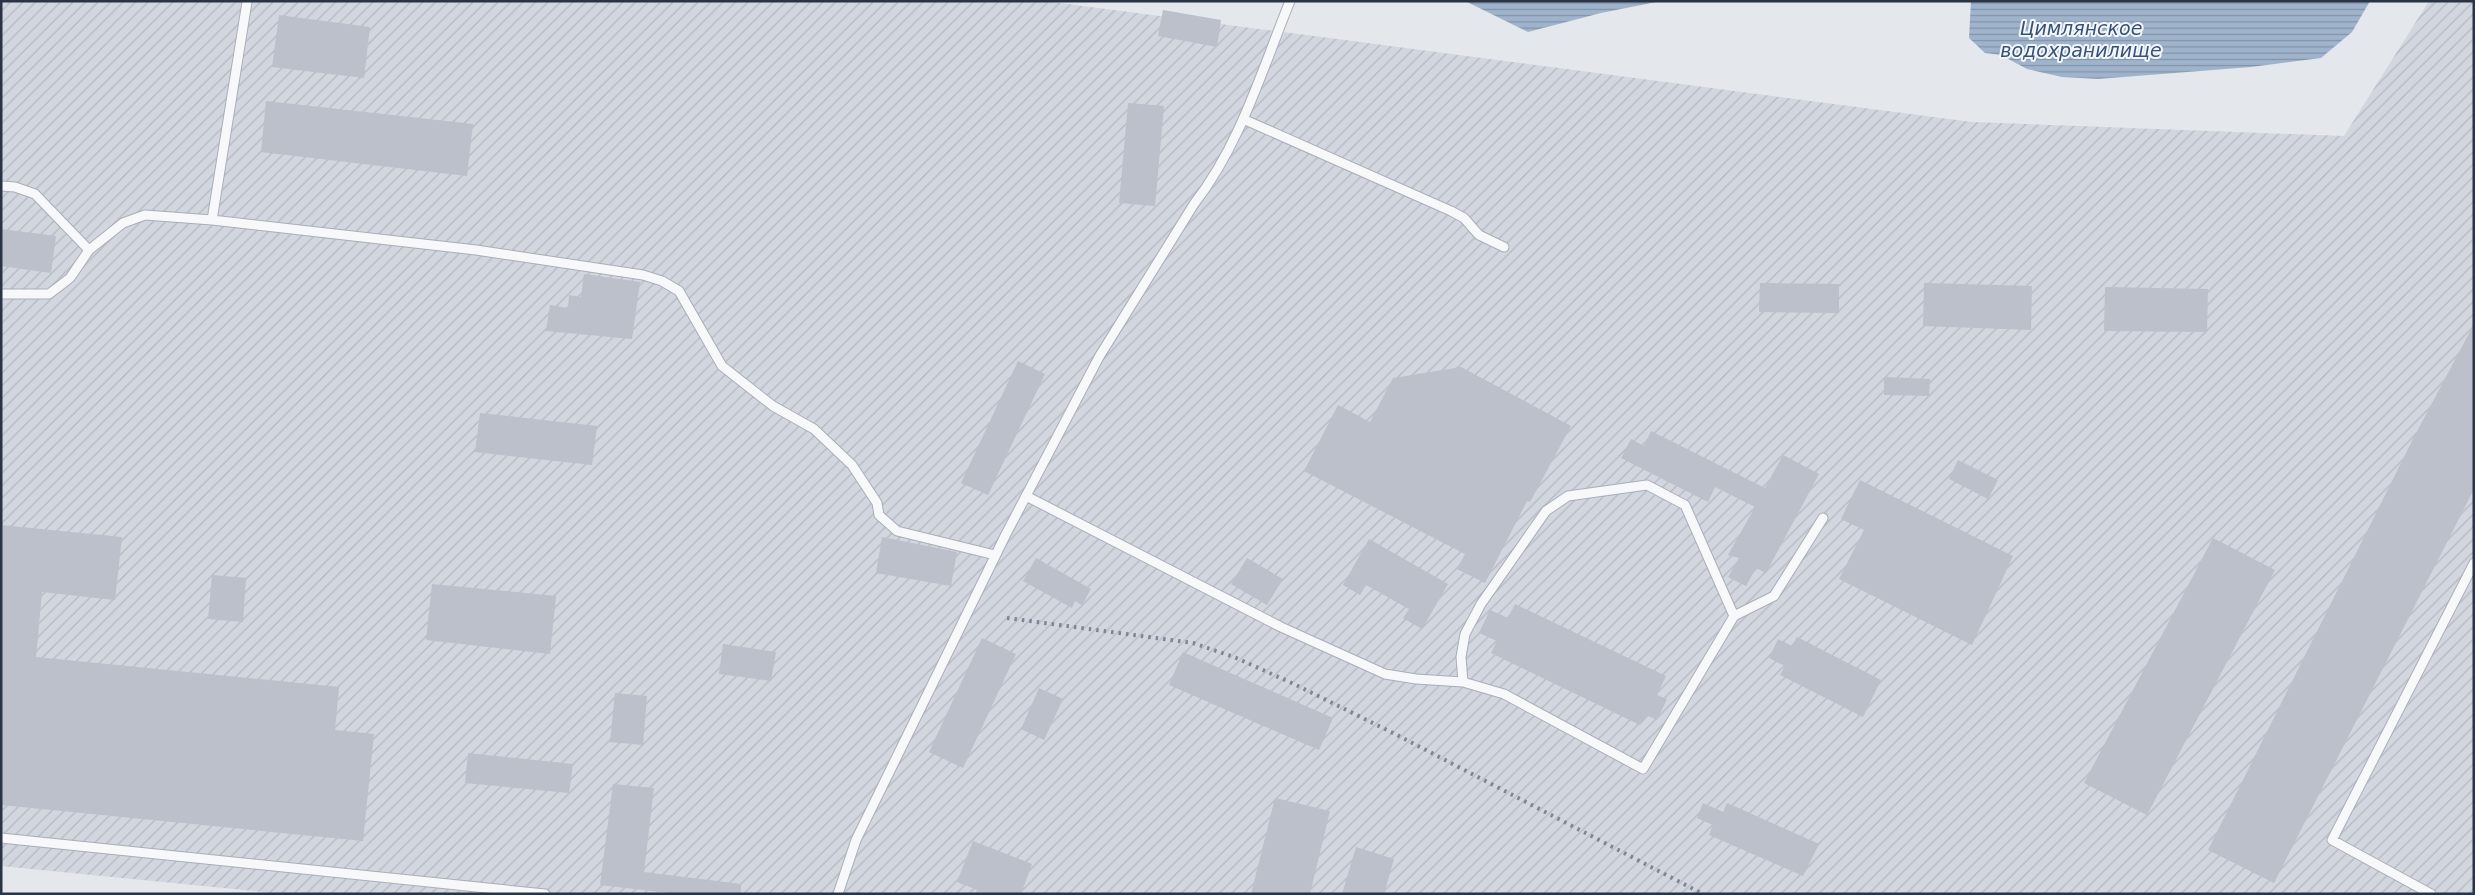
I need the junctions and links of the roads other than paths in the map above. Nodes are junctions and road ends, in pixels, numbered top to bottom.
1 (1290, 1) edge
2 (247, 2) edge
3 (1243, 119) junction
4 (1, 186) edge
5 (212, 220) junction
6 (1504, 246) dead end
7 (89, 250) junction
8 (1, 294) edge
9 (1026, 496) junction
10 (1823, 518) dead end
11 (995, 555) junction
12 (2474, 563) edge
13 (1734, 616) junction
14 (1463, 682) junction
15 (1, 838) edge
16 (545, 894) edge
17 (838, 894) edge
18 (2431, 894) edge

1 - 3 lane
2 - 5 lane
3 - 6 lane
3 - 9 lane
4 - 7 lane
5 - 7 lane
5 - 11 lane
7 - 8 lane
9 - 11 lane
9 - 14 lane
10 - 13 lane
11 - 17 lane
12 - 18 lane
13 - 14 lane
13 - 14 lane
15 - 16 lane

